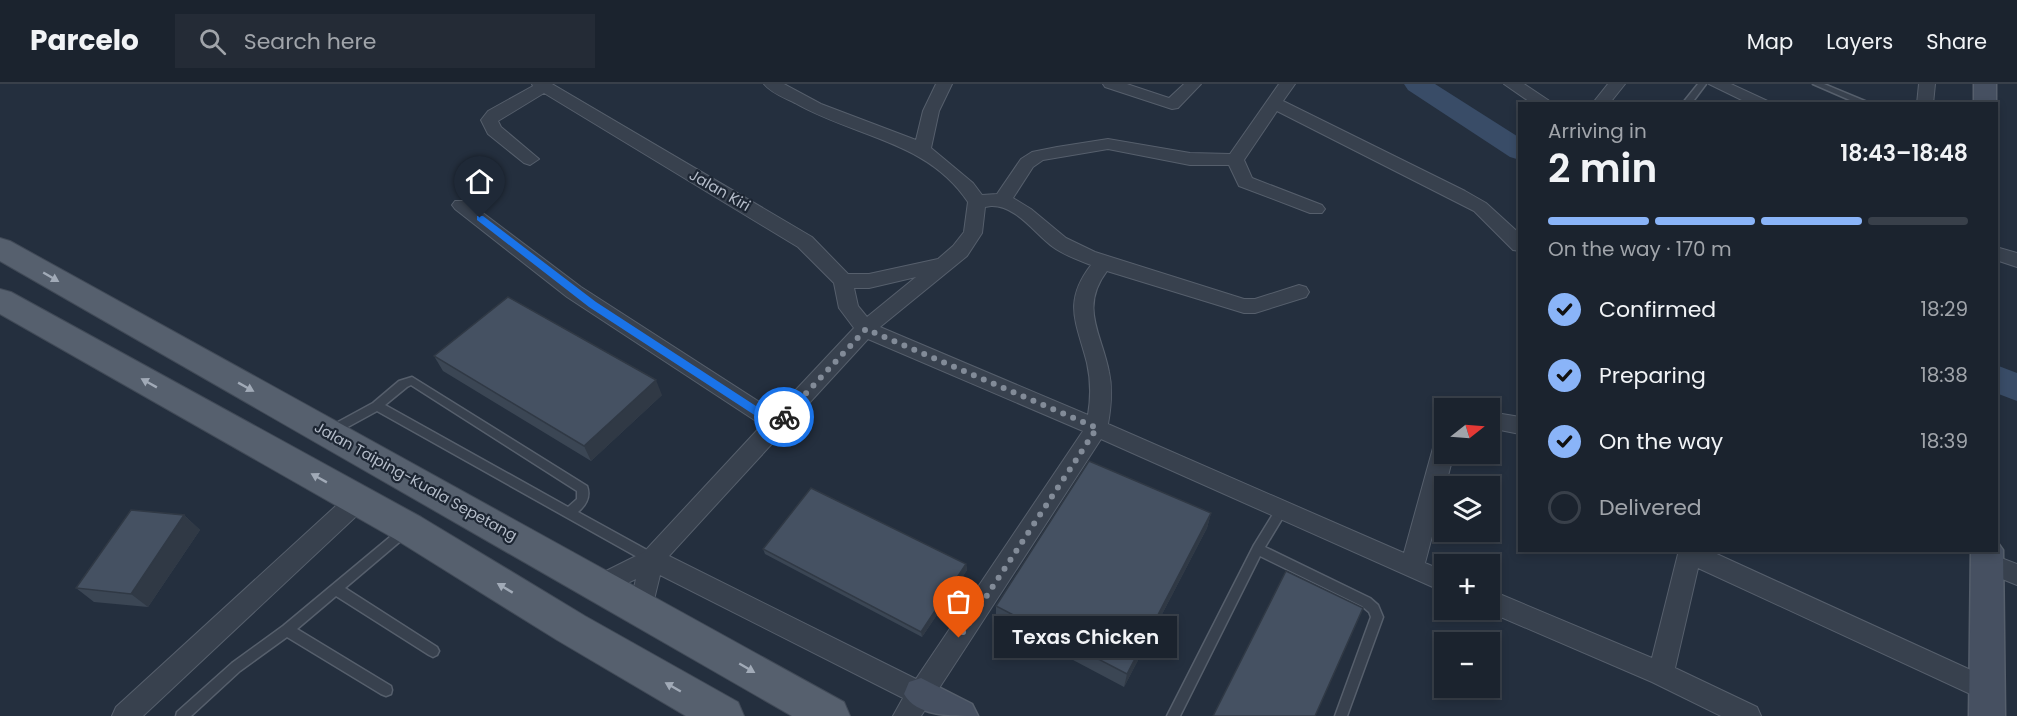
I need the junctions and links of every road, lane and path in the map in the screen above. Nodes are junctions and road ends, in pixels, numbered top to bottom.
1 (772, 84) edge
2 (944, 84) edge
3 (1111, 84) edge
4 (1193, 84) edge
5 (1287, 84) edge
6 (1617, 84) edge
7 (1702, 84) edge
8 (1716, 84) edge
9 (1817, 84) edge
10 (1985, 84) edge
11 (542, 85) edge
12 (1523, 87) edge
13 (1543, 102) edge
14 (1602, 102) edge
15 (1688, 102) edge
16 (1761, 102) edge
17 (1863, 102) edge
18 (1985, 102) edge
19 (1274, 103) junction
20 (921, 149) junction
21 (530, 159) dead end
22 (1236, 160) junction
23 (1002, 200) junction
24 (977, 202) junction
25 (461, 205) dead end
26 (1316, 209) dead end
27 (1518, 243) edge
28 (0, 248) edge
29 (1998, 254) edge
30 (2017, 260) edge
31 (1104, 262) junction
32 (943, 264) junction
33 (843, 281) junction
34 (1299, 292) dead end
35 (0, 300) edge
36 (866, 329) junction
37 (377, 406) junction
38 (1500, 422) edge
39 (777, 424) junction
40 (1518, 426) edge
41 (1097, 428) junction
42 (328, 432) junction
43 (1440, 464) edge
44 (358, 500) junction
45 (1282, 509) junction
46 (571, 511) junction
47 (408, 528) junction
48 (1258, 549) junction
49 (1690, 552) edge
50 (652, 559) junction
51 (1997, 563) edge
52 (1412, 568) junction
53 (1434, 578) edge
54 (600, 585) junction
55 (336, 589) junction
56 (1500, 605) edge
57 (642, 608) junction
58 (287, 630) junction
59 (433, 651) dead end
60 (1661, 674) junction
61 (386, 690) dead end
62 (1987, 703) edge
63 (913, 705) edge
64 (124, 716) edge
65 (182, 716) edge
66 (724, 716) edge
67 (831, 716) edge
68 (960, 716) edge
69 (1173, 716) edge
70 (1341, 716) edge
71 (1748, 716) edge

1 - 20 street
2 - 20 street
3 - 4 street
5 - 19 street
6 - 14 street
7 - 15 lane
8 - 16 street
9 - 17 lane
10 - 18 street
11 - 21 street
11 - 33 street, Jalan Kiri
12 - 13 street
19 - 22 street
19 - 27 street
20 - 24 street
22 - 23 street
22 - 26 street
23 - 24 street
23 - 31 street
24 - 32 street
25 - 39 street
28 -> 42 main road, Jalan Taiping-Kuala Sepetang
29 - 30 street
31 - 34 street
31 - 41 street
32 - 33 street
32 - 36 street
33 - 36 street, Jalan Kiri
44 -> 35 main road
36 - 39 street
36 - 41 street
37 - 42 lane
37 - 46 lane
37 - 46 lane
38 - 40 street
39 - 50 street
41 - 45 street
41 - 63 street
42 - 54 main road, Jalan Taiping-Kuala Sepetang
43 - 52 street
44 - 47 main road
44 - 64 street
45 - 48 lane
45 - 52 street
46 - 50 lane
47 - 55 lane
66 -> 47 main road
48 - 69 lane
48 - 70 lane
49 - 60 street
49 - 62 street
50 - 54 street
50 - 57 street
50 - 63 street
51 - 62 street
52 - 53 street
54 - 57 main road, Jalan Taiping-Kuala Sepetang
55 - 58 lane
55 - 59 lane
56 - 60 street
57 -> 67 main road, Jalan Taiping-Kuala Sepetang
58 - 61 lane
58 - 65 lane
60 - 71 street
63 - 68 street

